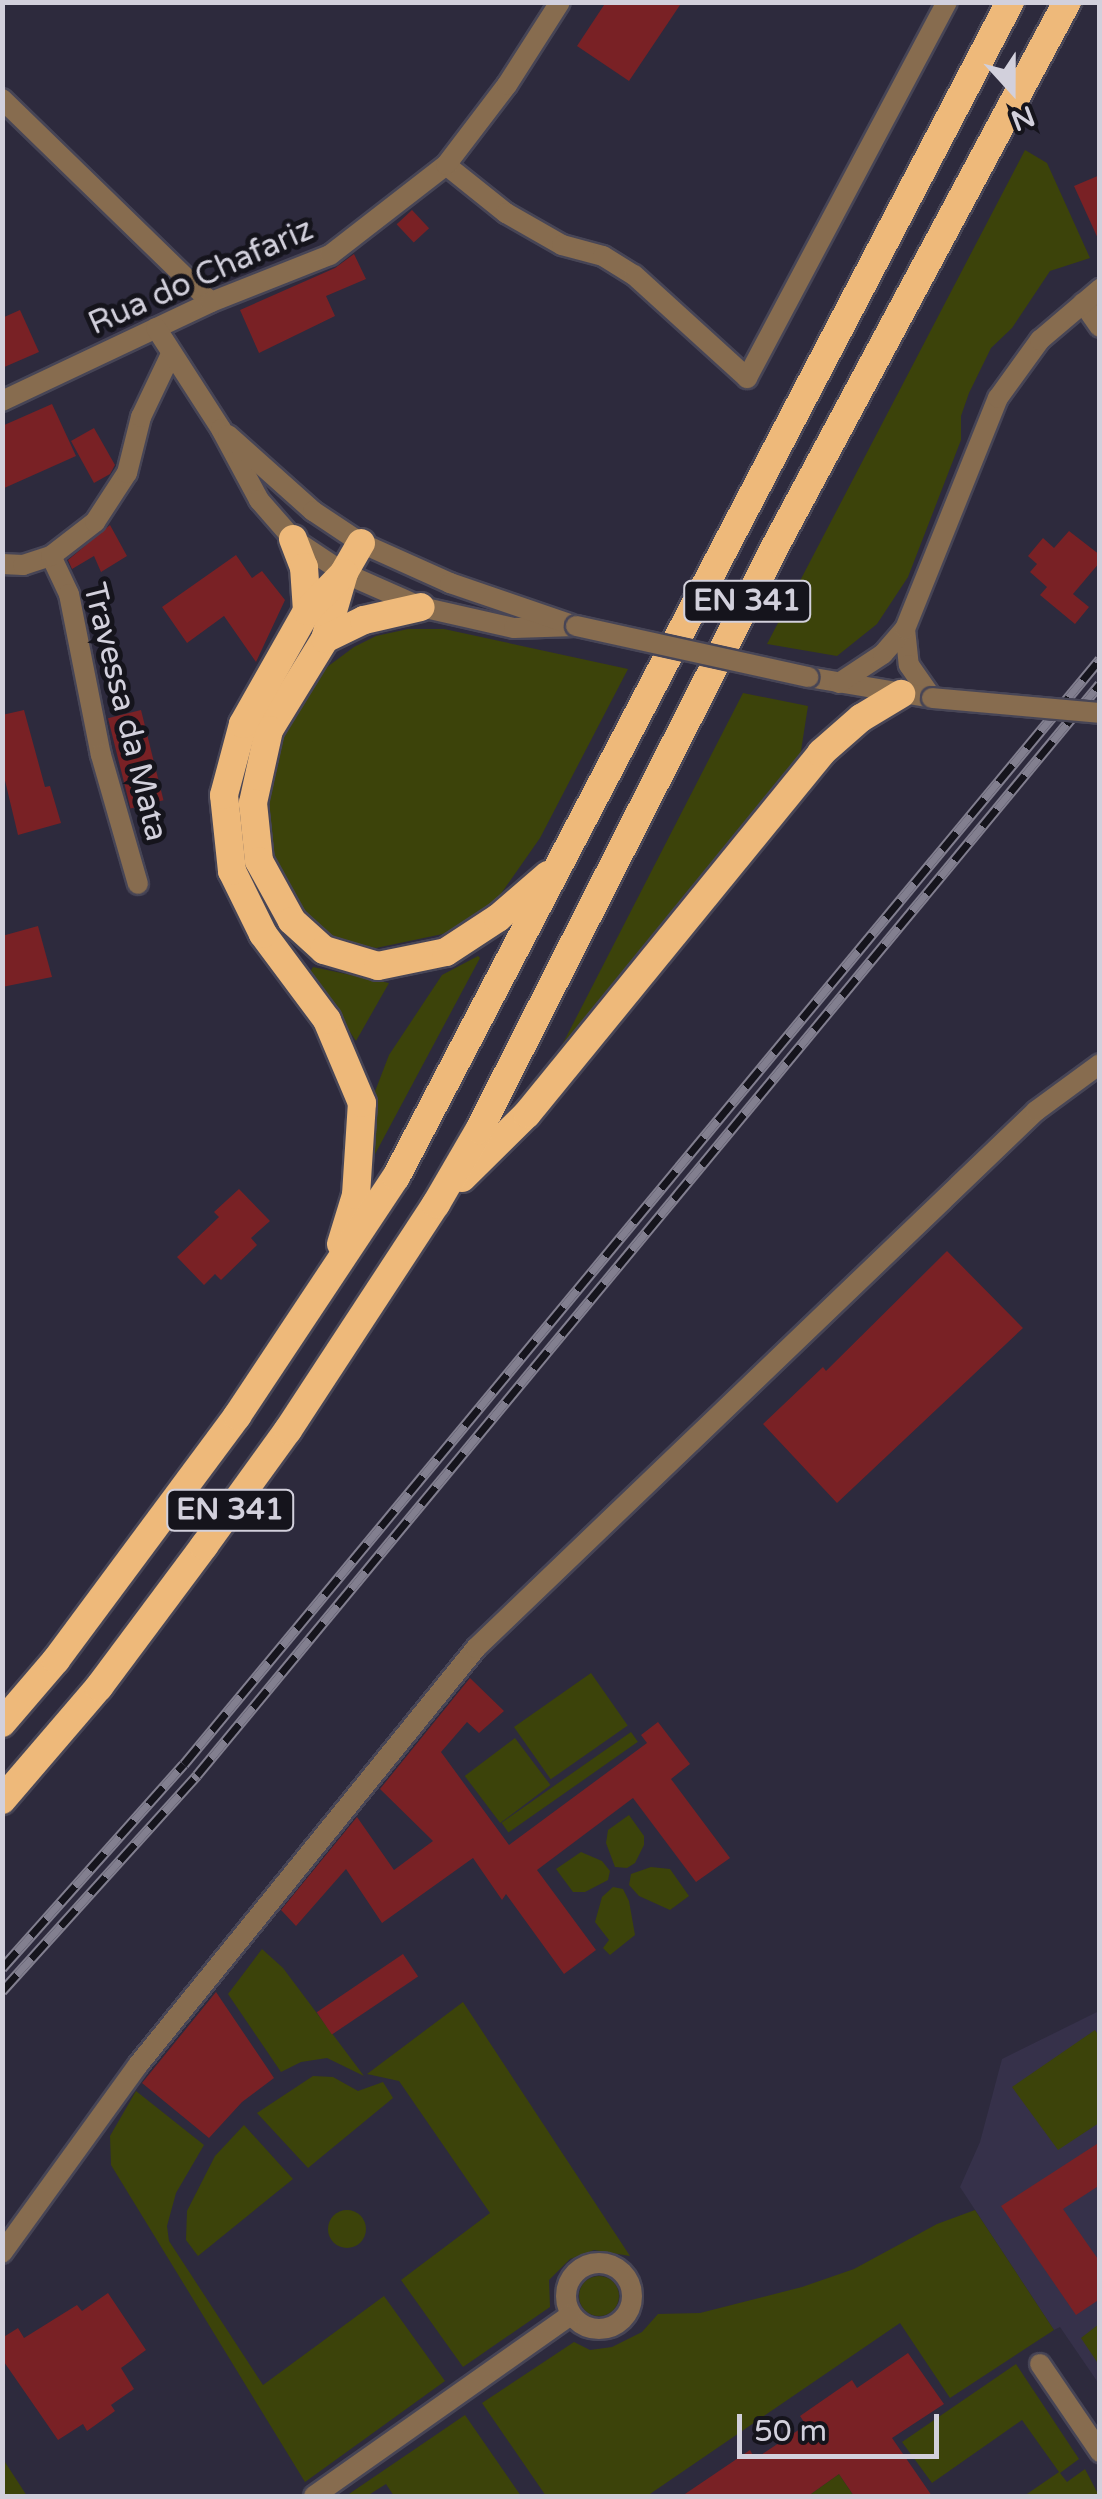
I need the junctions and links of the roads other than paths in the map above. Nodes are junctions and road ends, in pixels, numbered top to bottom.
1 (560, 2) edge
2 (946, 2) edge
3 (1010, 2) edge
4 (1067, 2) edge
5 (2, 100) edge
6 (446, 165) junction
7 (1100, 289) edge
8 (211, 302) junction
9 (1083, 304) junction
10 (1100, 327) edge
11 (156, 328) junction
12 (171, 354) junction
13 (2, 401) edge
14 (221, 429) junction
15 (293, 539) junction
16 (361, 543) junction
17 (51, 556) junction
18 (2, 564) edge
19 (344, 573) junction
20 (420, 606) junction
21 (307, 610) junction
22 (576, 626) junction
23 (906, 629) junction
24 (325, 640) junction
25 (884, 654) junction
26 (839, 683) junction
27 (901, 694) junction
28 (932, 698) junction
29 (1100, 713) edge
30 (560, 866) junction
31 (138, 884) dead end
32 (1100, 1064) edge
33 (436, 1204) junction
34 (330, 1278) junction
35 (2, 1723) edge
36 (2, 1800) edge
37 (2, 2253) edge
38 (571, 2315) dead end
39 (1040, 2364) dead end
40 (1100, 2452) edge
41 (314, 2496) edge

1 - 6 street, Rua do Chafariz
2 - 6 street
3 - 30 highway, EN 341
4 - 33 highway, EN 341
5 - 8 street
6 - 8 street, Rua do Chafariz
7 - 9 street
8 - 11 street, Rua do Chafariz
9 - 10 street
9 - 23 street
11 - 12 street
11 - 13 street, Rua do Chafariz
12 - 14 street
12 - 17 street
14 - 15 street
14 - 16 street
15 - 19 street
15 - 21 highway
16 - 19 highway
16 - 22 street
17 - 18 street
17 - 31 street, Travessa da Mata
19 - 20 street
19 - 21 highway
19 - 24 highway
20 - 22 street
20 - 24 highway
21 - 34 highway
22 - 26 street, bridge
23 - 25 street
23 - 28 street
24 - 30 highway
25 - 26 street
25 - 27 street
26 - 27 street
27 - 28 street
27 - 33 highway
28 - 29 street, bridge
30 - 34 highway, EN 341
32 - 37 street
33 - 36 highway, EN 341
34 - 35 highway, EN 341
38 - 41 street
39 - 40 street

